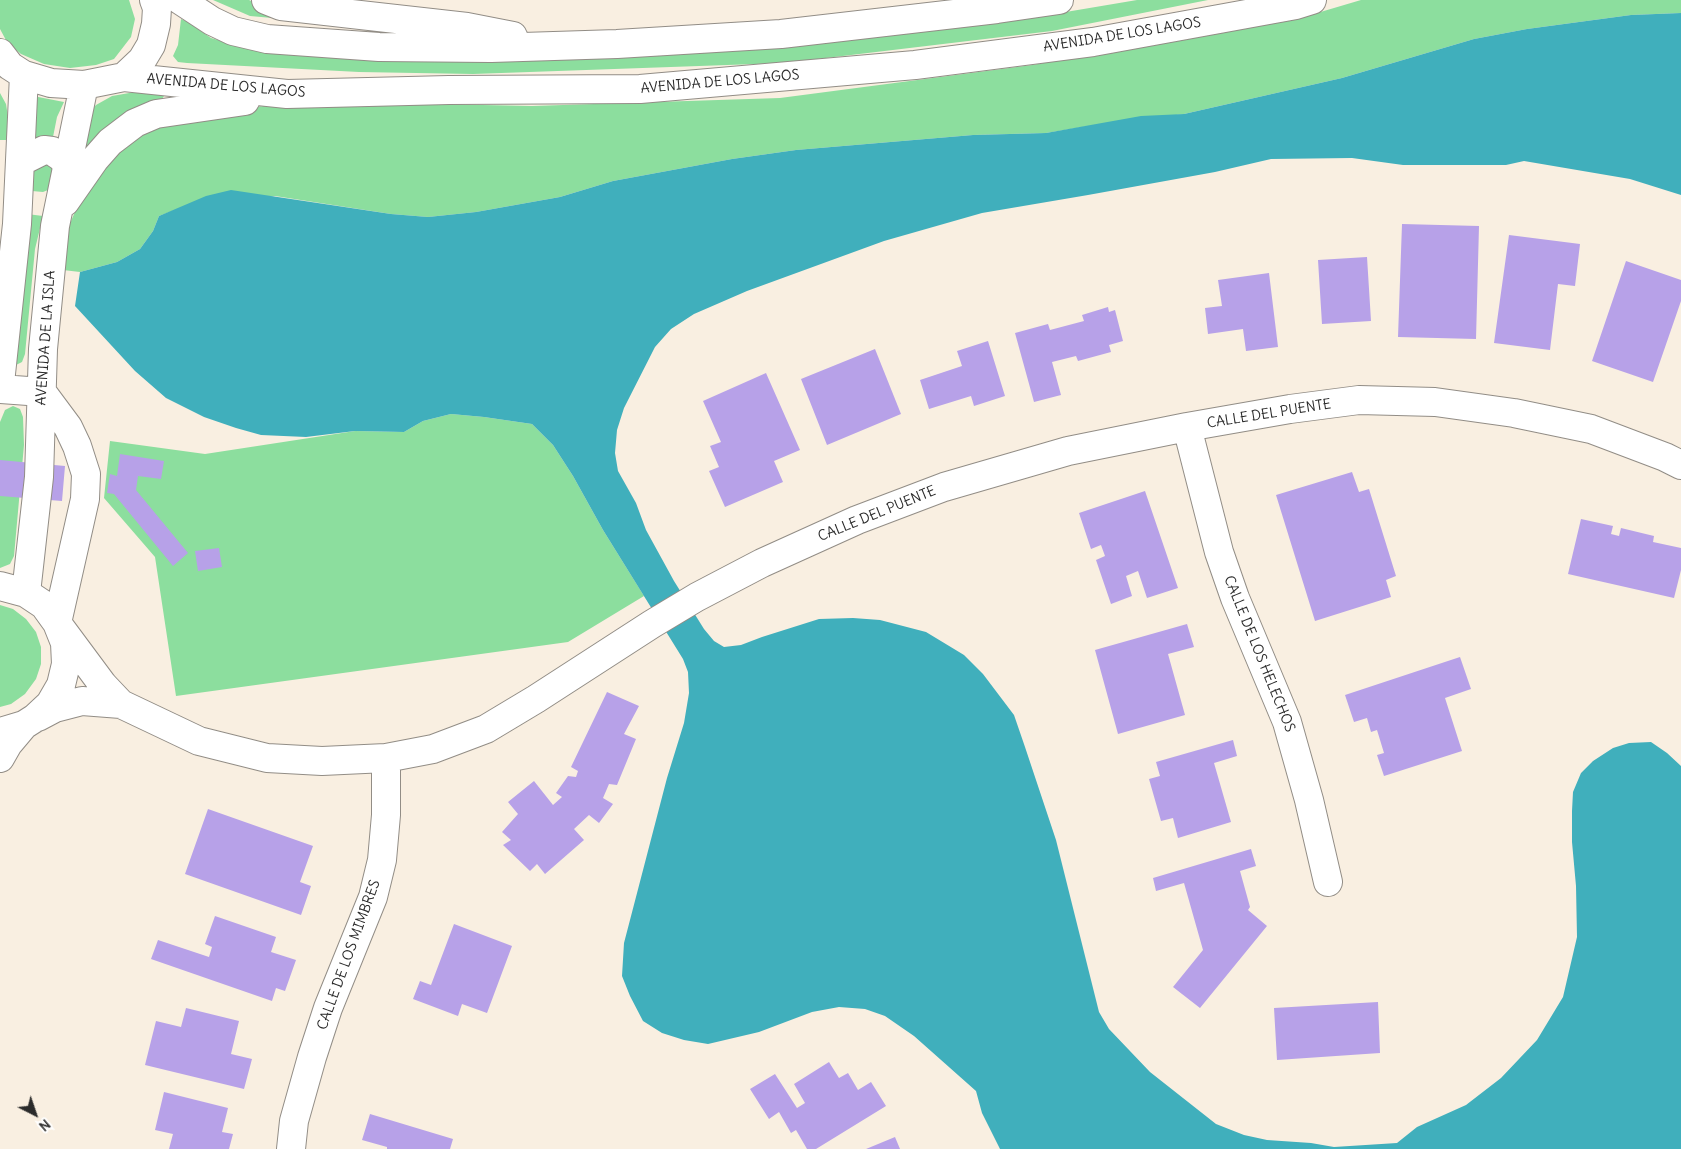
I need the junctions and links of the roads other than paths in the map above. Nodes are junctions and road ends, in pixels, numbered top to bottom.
1 (154, 0) edge
2 (180, 0) edge
3 (266, 0) edge
4 (1059, 0) edge
5 (1312, 0) edge
6 (559, 46) junction
7 (8, 64) edge
8 (124, 77) junction
9 (84, 86) junction
10 (287, 94) junction
11 (10, 158) edge
12 (68, 166) junction
13 (57, 219) junction
14 (0, 383) edge
15 (0, 389) edge
16 (42, 392) junction
17 (1188, 427) junction
18 (1681, 465) edge
19 (0, 586) edge
20 (26, 593) junction
21 (57, 623) junction
22 (120, 704) junction
23 (20, 725) edge
24 (0, 758) edge
25 (386, 758) junction
26 (1328, 882) dead end
27 (291, 1149) edge

1 - 8 street
2 - 6 street
3 - 6 street
4 - 6 street
5 - 10 street, AVENIDA DE LOS LAGOS
7 - 9 street
7 - 11 street
8 - 9 street
8 - 10 street, AVENIDA DE LOS LAGOS
9 - 12 street, AVENIDA DE LA ISLA
10 - 13 street
11 - 12 street
11 - 14 street
12 - 13 street, AVENIDA DE LA ISLA
13 - 16 street, AVENIDA DE LA ISLA
15 - 16 street
16 - 20 street, AVENIDA DE LA ISLA
16 - 21 street
17 - 18 street, CALLE DEL PUENTE
17 - 25 street, CALLE DEL PUENTE
17 - 26 street, CALLE DE LOS HELECHOS
19 - 20 street
20 - 21 street, CALLE DEL PUENTE
21 - 22 street, CALLE DEL PUENTE
21 - 23 street
22 - 23 street, CALLE DEL PUENTE
22 - 25 street, CALLE DEL PUENTE
23 - 24 street
25 - 27 street, CALLE DE LOS MIMBRES

